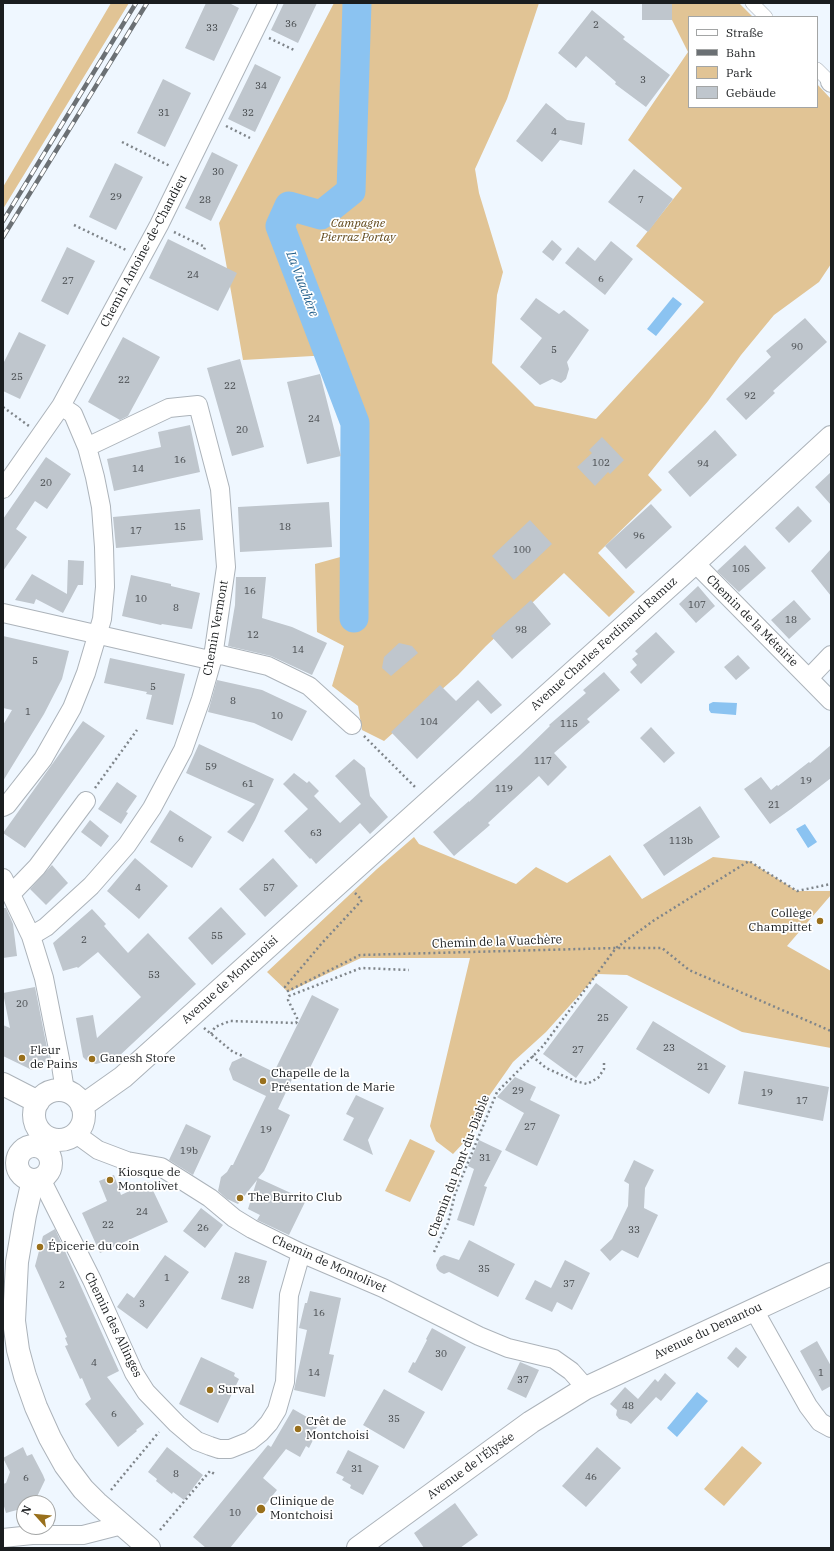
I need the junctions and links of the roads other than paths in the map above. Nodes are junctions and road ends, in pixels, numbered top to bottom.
1 (268, 3) edge
2 (752, 3) edge
3 (765, 16) edge
4 (818, 70) edge
5 (830, 82) edge
6 (61, 406) junction
7 (831, 437) edge
8 (87, 447) junction
9 (3, 489) edge
10 (695, 563) junction
11 (3, 613) edge
12 (96, 635) junction
13 (831, 655) edge
14 (213, 657) junction
15 (809, 678) junction
16 (831, 701) edge
17 (352, 725) road end
18 (86, 801) road end
19 (3, 807) edge
20 (375, 850) joint
21 (3, 878) edge
22 (11, 894) junction
23 (31, 936) junction
24 (3, 1084) edge
25 (65, 1091) junction
26 (38, 1102) junction
27 (82, 1106) junction
28 (36, 1124) junction
29 (72, 1136) junction
30 (15, 1162) edge
31 (42, 1174) junction
32 (302, 1253) junction
33 (831, 1274) edge
34 (754, 1310) junction
35 (8, 1324) edge
36 (586, 1388) junction
37 (831, 1428) edge
38 (122, 1525) junction
39 (3, 1538) edge
40 (155, 1539) edge
41 (358, 1548) edge

1 - 6 street, Chemin Antoine-de-Chandieu
2 - 3 street
4 - 5 street
6 - 8 street
6 - 9 street, Chemin Antoine-de-Chandieu
7 - 10 street, Avenue Charles Ferdinand Ramuz
8 - 12 street
8 - 14 street, Chemin Vermont
10 - 15 street, Chemin de la Métairie
10 - 20 street, Avenue Charles Ferdinand Ramuz
11 - 12 street
12 - 14 street
12 - 19 street
13 - 15 street
14 - 17 street
14 - 23 street, Chemin Vermont
15 - 16 street, Chemin de la Métairie
18 - 22 street
20 - 27 street, Avenue de Montchoisi
21 - 22 street
22 - 23 street
23 - 25 street
24 - 26 street
25 - 26 street
25 - 27 street
26 - 28 street
27 - 29 street
28 - 29 street
28 - 30 street
29 - 31 street
29 - 32 street, Chemin de Montolivet
30 - 31 street
30 - 31 street
31 - 32 street, Chemin des Allinges
31 - 35 street
32 - 36 street, Chemin de Montolivet
33 - 34 street, Avenue du Denantou
34 - 36 street, Avenue du Denantou
34 - 37 street
35 - 38 street
36 - 41 street, Avenue de l'Élysée
38 - 39 street
38 - 40 street

